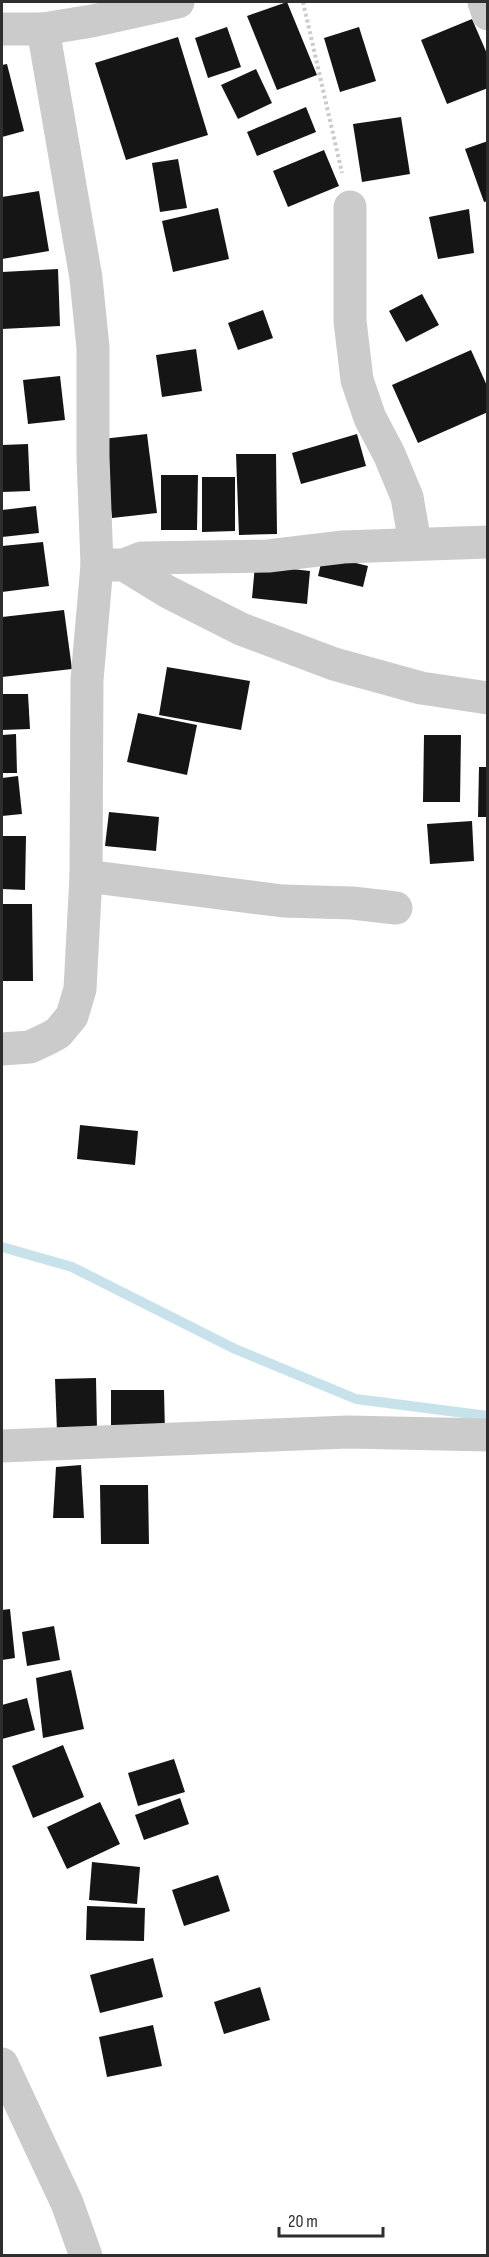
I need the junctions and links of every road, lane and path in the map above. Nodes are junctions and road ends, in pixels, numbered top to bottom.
1 (178, 2) edge
2 (303, 2) edge
3 (484, 2) edge
4 (488, 14) edge
5 (43, 28) junction
6 (2, 29) edge
7 (350, 207) joint
8 (488, 542) edge
9 (415, 543) junction
10 (111, 565) junction
11 (488, 698) edge
12 (86, 876) junction
13 (396, 908) dead end
14 (2, 1049) edge
15 (488, 1435) edge
16 (2, 1446) edge
17 (2, 2064) edge
18 (86, 2256) edge

1 - 5 street
2 - 7 path
3 - 4 street
5 - 6 street
5 - 10 street
7 - 9 street
8 - 9 street
9 - 10 street
10 - 11 street
10 - 12 street
12 - 13 street
12 - 14 street
15 - 16 street
17 - 18 street

